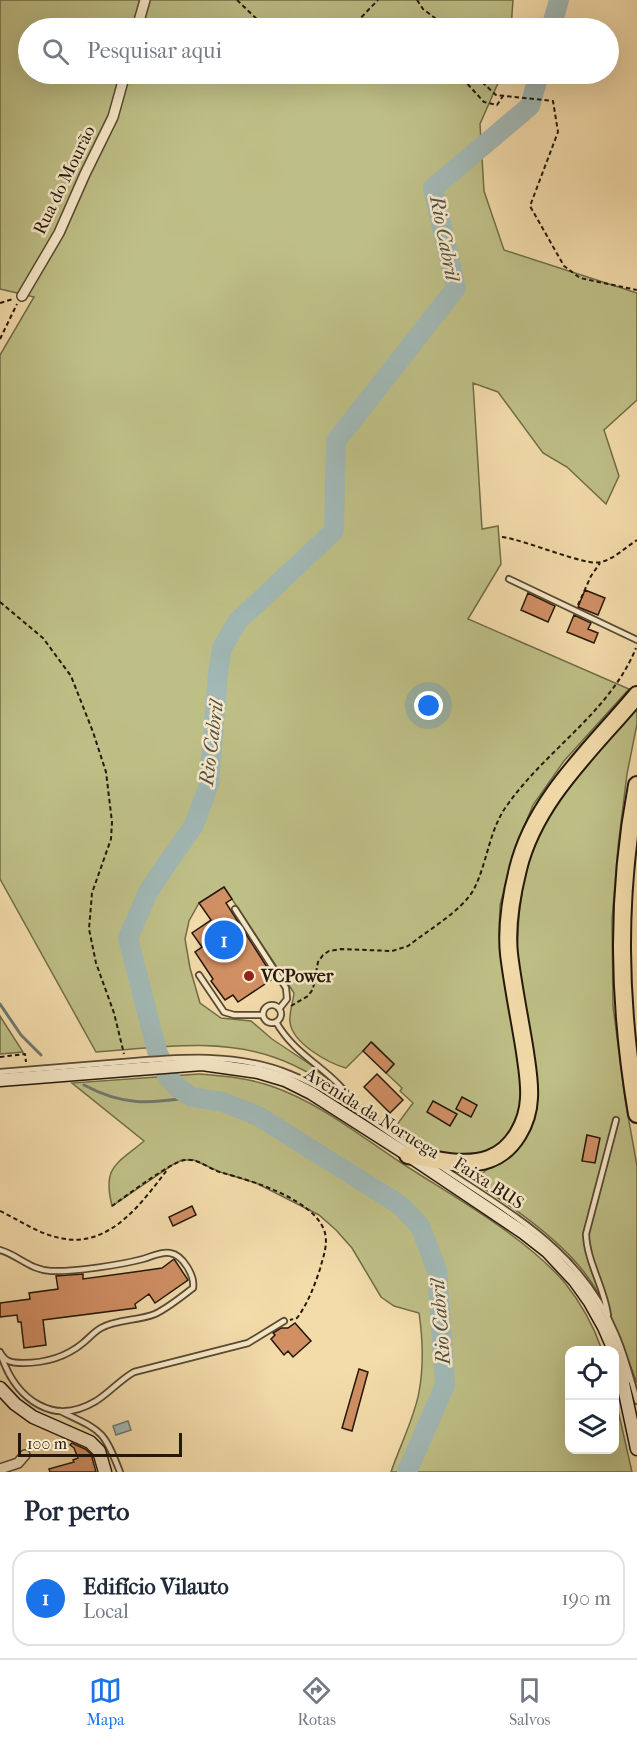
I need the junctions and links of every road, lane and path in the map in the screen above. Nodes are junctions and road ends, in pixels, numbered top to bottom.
1 (145, 0) edge
2 (237, 0) edge
3 (378, 0) edge
4 (417, 0) edge
5 (140, 18) edge
6 (256, 18) edge
7 (361, 18) edge
8 (435, 18) edge
9 (122, 84) edge
10 (468, 84) edge
11 (484, 84) edge
12 (503, 96) junction
13 (637, 290) edge
14 (22, 296) junction
15 (0, 303) edge
16 (0, 339) edge
17 (502, 537) dead end
18 (637, 540) edge
19 (600, 563) junction
20 (509, 579) dead end
21 (0, 602) edge
22 (575, 611) junction
23 (637, 640) edge
24 (637, 645) edge
25 (637, 694) edge
26 (637, 785) edge
27 (637, 865) edge
28 (235, 909) dead end
29 (199, 975) dead end
30 (280, 1010) junction
31 (263, 1016) junction
32 (276, 1022) junction
33 (637, 1040) edge
34 (0, 1057) edge
35 (180, 1061) junction
36 (27, 1065) dead end
37 (125, 1065) junction
38 (0, 1072) edge
39 (0, 1080) edge
40 (359, 1114) junction
41 (637, 1114) edge
42 (616, 1120) dead end
43 (364, 1126) junction
44 (408, 1155) junction
45 (428, 1158) junction
46 (170, 1166) junction
47 (112, 1206) dead end
48 (0, 1211) edge
49 (0, 1250) edge
50 (284, 1321) joint
51 (609, 1321) junction
52 (613, 1346) edge
53 (613, 1346) edge
54 (0, 1352) edge
55 (619, 1367) edge
56 (621, 1374) junction
57 (0, 1388) edge
58 (637, 1401) edge
59 (60, 1411) junction
60 (637, 1418) edge
61 (637, 1449) edge
62 (26, 1455) dead end
63 (0, 1469) edge
64 (105, 1472) edge
65 (120, 1472) edge

1 - 5 street
2 - 6 path
3 - 7 path
4 - 8 path
9 - 14 street, Rua do Mourão
10 - 12 path
11 - 12 path
12 - 13 path
14 - 15 path
14 - 16 path
17 - 19 path
18 - 19 path
19 - 22 path
20 - 22 lane
21 - 37 path
22 - 23 lane
24 - 30 path
25 - 45 highway
26 - 41 highway
27 - 33 highway
28 - 30 lane
29 - 31 lane
30 - 31 lane
30 - 32 lane
31 - 32 lane
32 - 40 lane
34 - 36 path
35 - 37 main road, Avenida da Noruega
35 - 40 lane, Faixa BUS
35 - 43 main road, Avenida da Noruega
37 - 38 lane
37 - 39 main road, Avenida da Noruega
40 - 43 lane
40 - 45 lane, Faixa BUS
42 - 51 lane
43 - 44 main road, Avenida da Noruega
44 - 45 highway
44 - 53 main road, Avenida da Noruega
45 - 51 lane, Faixa BUS
46 - 47 path
46 - 48 path
46 - 50 path
49 - 54 lane
50 - 59 lane
51 - 52 lane
51 - 58 lane, Faixa BUS
54 - 59 lane
55 - 56 main road, Avenida da Noruega
56 - 60 main road
56 - 61 main road
57 - 64 main road
59 - 65 lane
62 - 63 street

